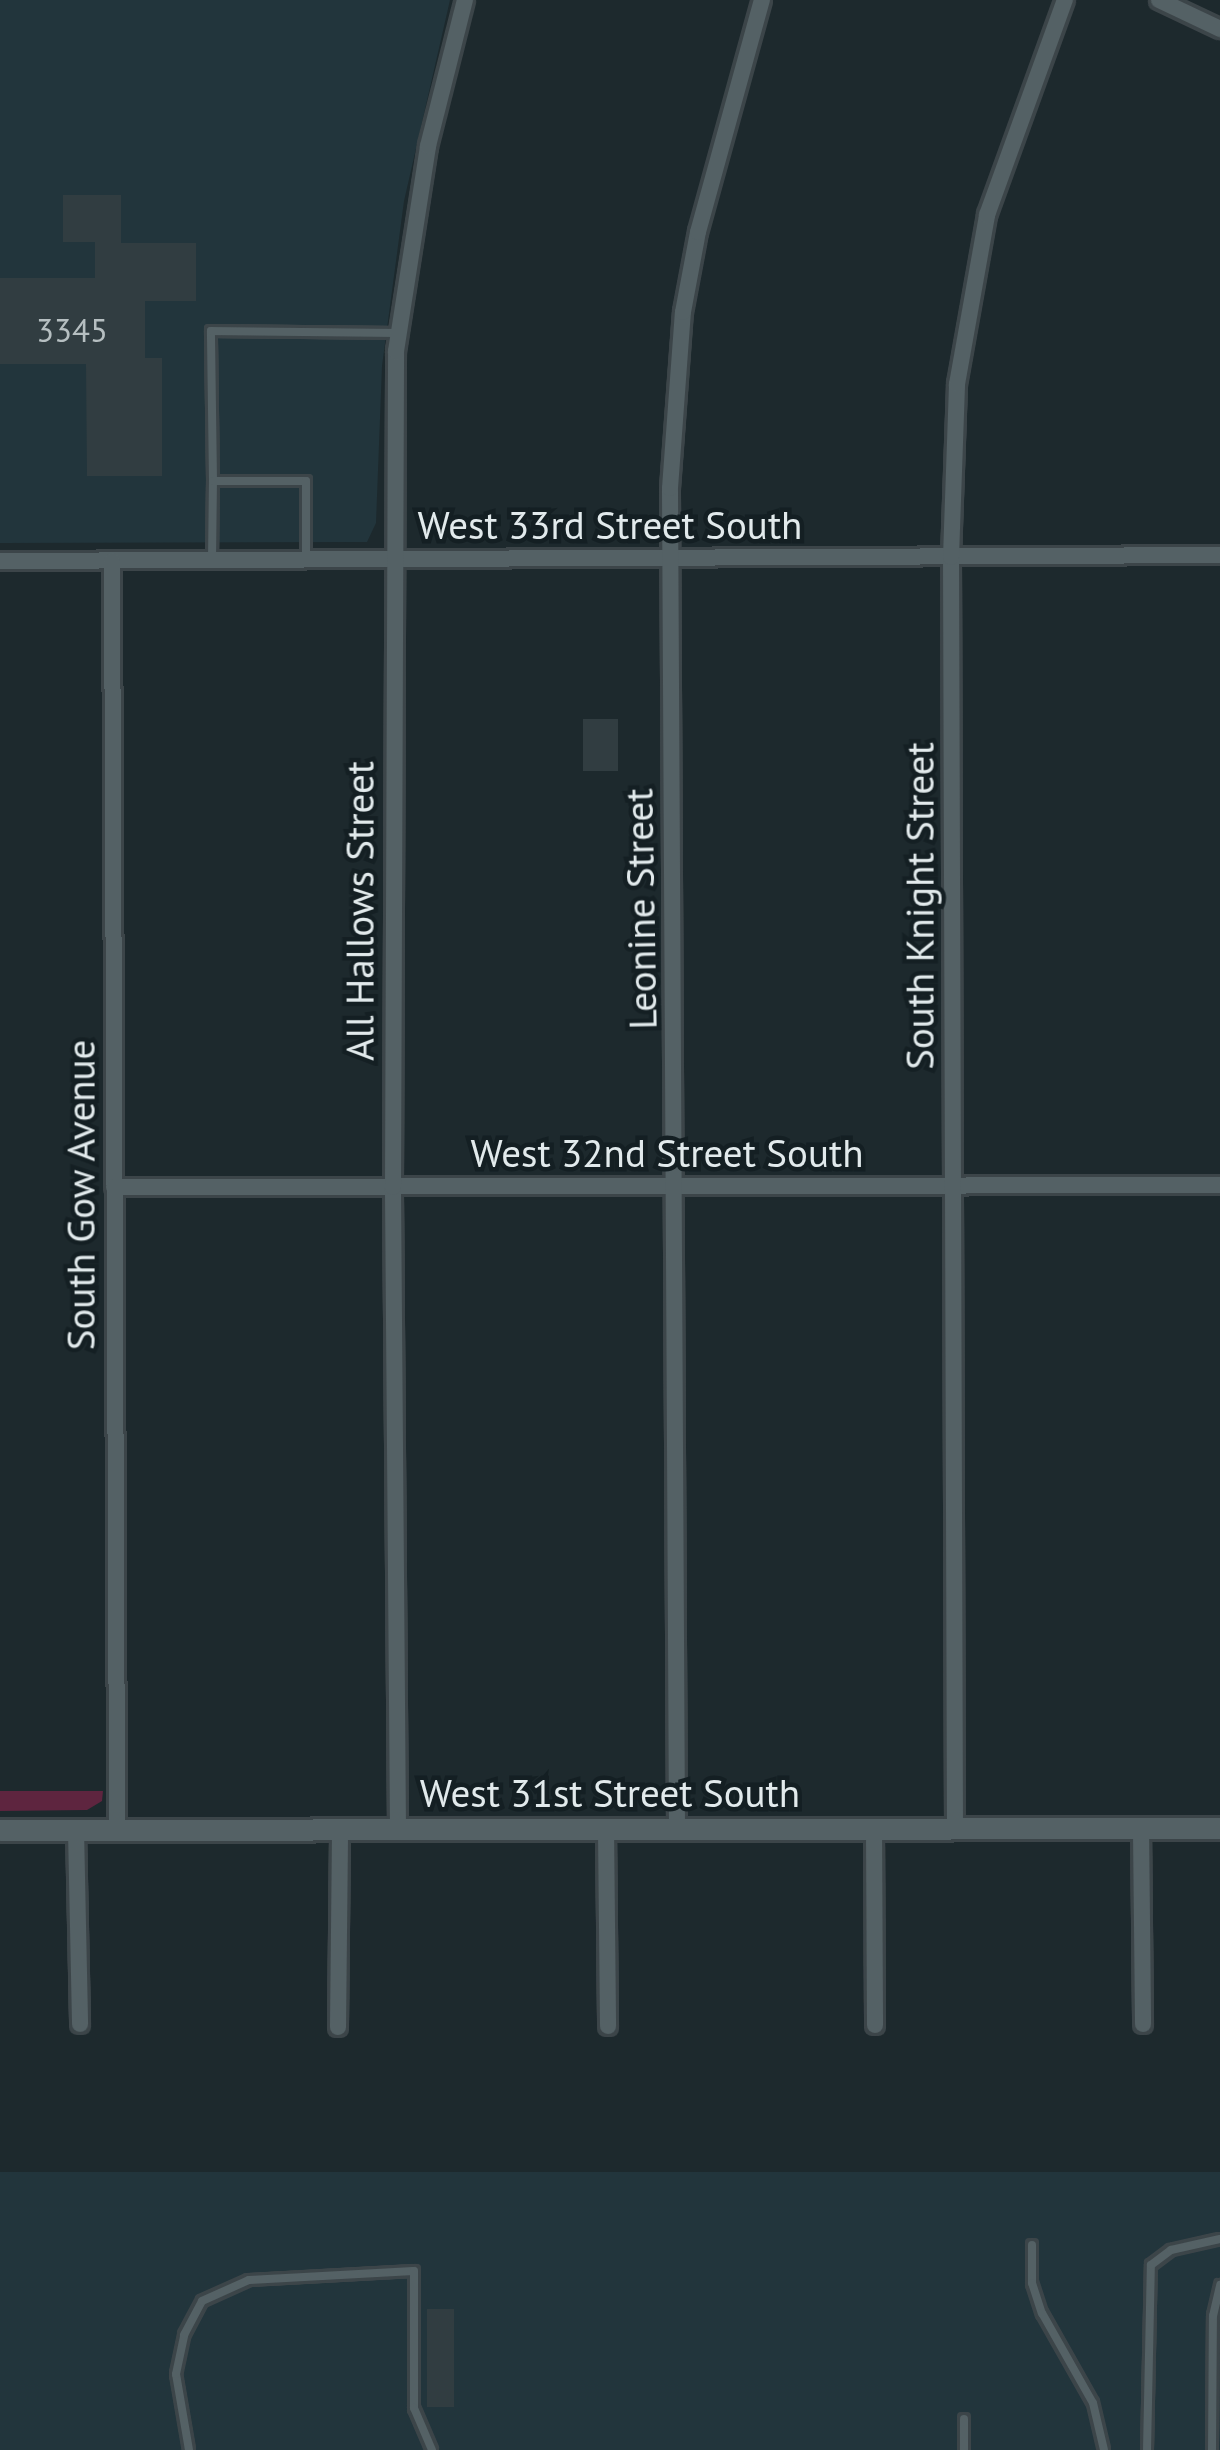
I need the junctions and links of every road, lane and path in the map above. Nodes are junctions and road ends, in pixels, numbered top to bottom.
1 (465, 0) edge
2 (762, 0) edge
3 (1065, 0) edge
4 (1159, 0) edge
5 (1220, 29) edge
6 (399, 334) junction
7 (213, 482) junction
8 (1220, 555) edge
9 (951, 556) junction
10 (670, 558) junction
11 (393, 559) junction
12 (0, 560) edge
13 (112, 560) junction
14 (212, 560) junction
15 (307, 560) junction
16 (1220, 1185) edge
17 (393, 1186) junction
18 (955, 1186) junction
19 (114, 1187) junction
20 (677, 1187) junction
21 (677, 1828) junction
22 (874, 1828) junction
23 (955, 1828) junction
24 (1141, 1828) junction
25 (1220, 1828) edge
26 (340, 1829) junction
27 (398, 1829) junction
28 (606, 1829) junction
29 (0, 1830) edge
30 (76, 1830) junction
31 (117, 1830) junction
32 (80, 2024) dead end
33 (1143, 2024) dead end
34 (875, 2025) dead end
35 (608, 2026) dead end
36 (338, 2027) dead end
37 (1220, 2239) edge
38 (1032, 2246) dead end
39 (1220, 2285) edge
40 (964, 2419) dead end
41 (188, 2450) edge
42 (432, 2450) edge
43 (964, 2450) edge
44 (1104, 2450) edge
45 (1147, 2450) edge
46 (1212, 2450) edge

1 - 6 street, All Hallows Street
2 - 10 street, Leonine Street
3 - 9 street, South Knight Street
4 - 5 street
6 - 7 lane
6 - 11 street, All Hallows Street
7 - 14 lane
7 - 15 lane
8 - 9 street, West 33rd Street South
9 - 10 street, West 33rd Street South
9 - 18 street, South Knight Street
10 - 11 street, West 33rd Street South
10 - 20 street, Leonine Street
11 - 15 street, West 33rd Street South
11 - 17 street, All Hallows Street
12 - 13 street, West 33rd Street South
13 - 14 street, West 33rd Street South
13 - 19 street, South Gow Avenue
14 - 15 street, West 33rd Street South
16 - 18 street, West 32nd Street South
17 - 19 street, West 32nd Street South
17 - 20 street, West 32nd Street South
17 - 27 street, All Hallows Street
18 - 20 street, West 32nd Street South
18 - 23 street, South Knight Street
19 - 31 street, South Gow Avenue
20 - 21 street, Leonine Street
21 - 22 street, West 31st Street South
21 - 28 street, West 31st Street South
22 - 23 street, West 31st Street South
22 - 34 street
23 - 24 street, West 31st Street South
24 - 25 street, West 31st Street South
24 - 33 street
26 - 27 street, West 31st Street South
26 - 31 street, West 31st Street South
26 - 36 street
27 - 28 street, West 31st Street South
28 - 35 street
29 - 30 street, West 31st Street South
30 - 31 street, West 31st Street South
30 - 32 street
37 - 45 lane
38 - 44 lane
39 - 46 lane
40 - 43 lane
41 - 42 lane

